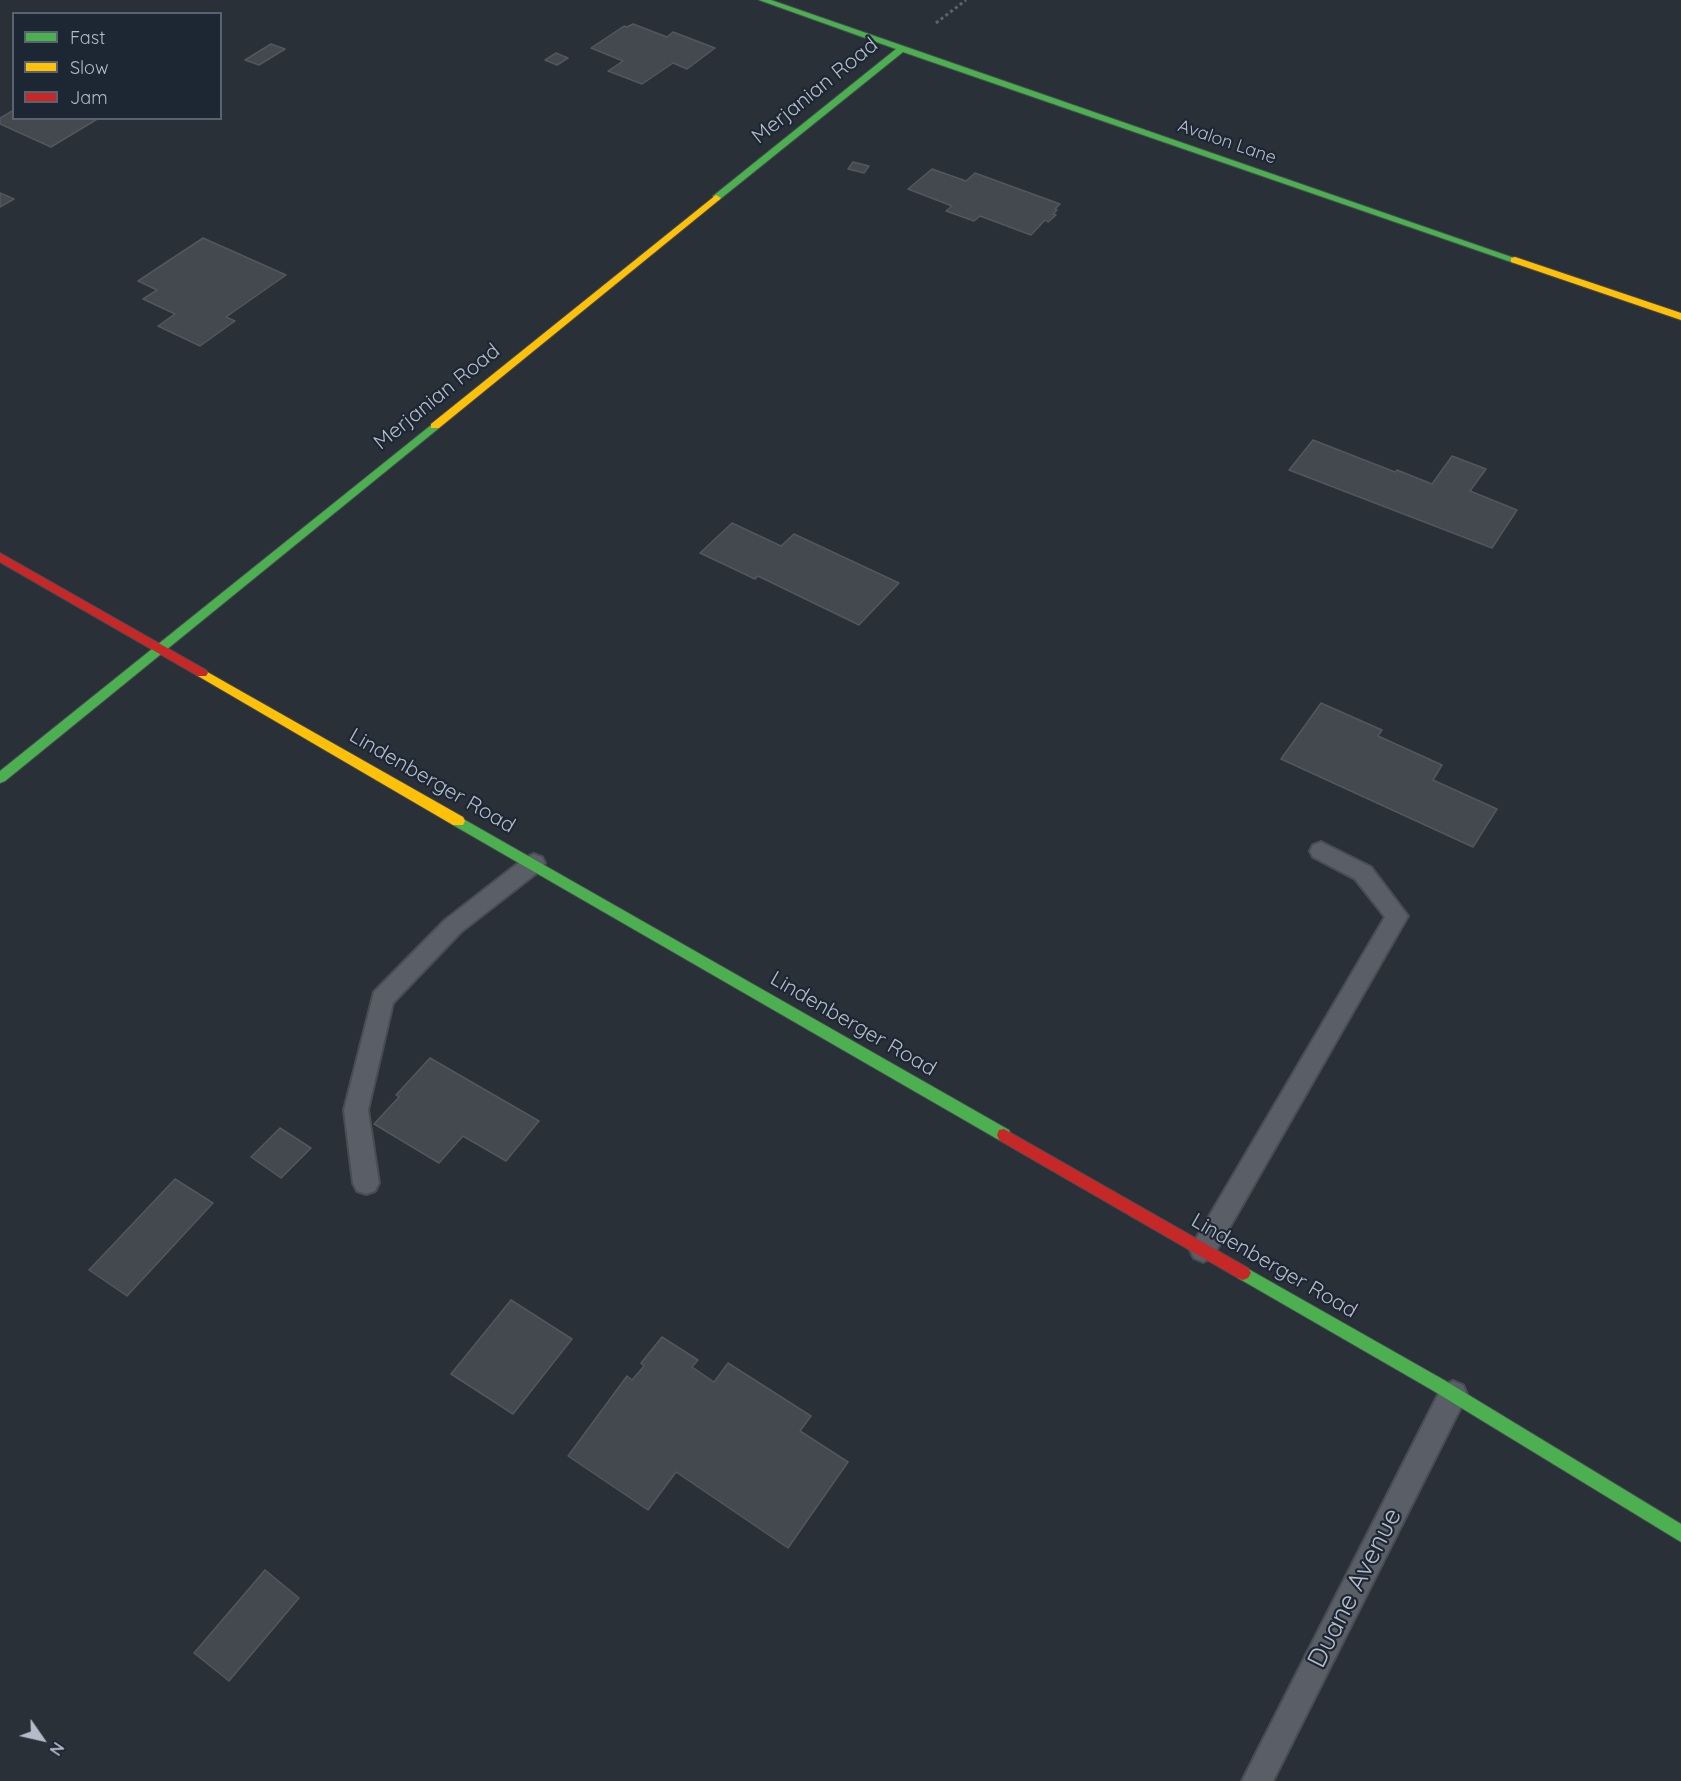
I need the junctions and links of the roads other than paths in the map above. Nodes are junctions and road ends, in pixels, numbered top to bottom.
1 (763, 0) edge
2 (901, 49) junction
3 (1681, 317) edge
4 (0, 557) edge
5 (160, 648) junction
6 (0, 778) edge
7 (1321, 850) dead end
8 (534, 863) junction
9 (366, 1183) dead end
10 (1203, 1250) junction
11 (1453, 1394) junction
12 (1681, 1534) edge
13 (1257, 1781) edge

1 - 2 street, Avalon Lane
2 - 3 street, Avalon Lane
2 - 5 street, Merjanian Road
4 - 5 street, Lindenberger Road
5 - 6 street, Merjanian Road
5 - 8 street, Lindenberger Road
7 - 10 lane
8 - 9 lane
8 - 10 street, Lindenberger Road
10 - 11 street, Lindenberger Road
11 - 12 street, Lindenberger Road
11 - 13 lane, Duane Avenue

